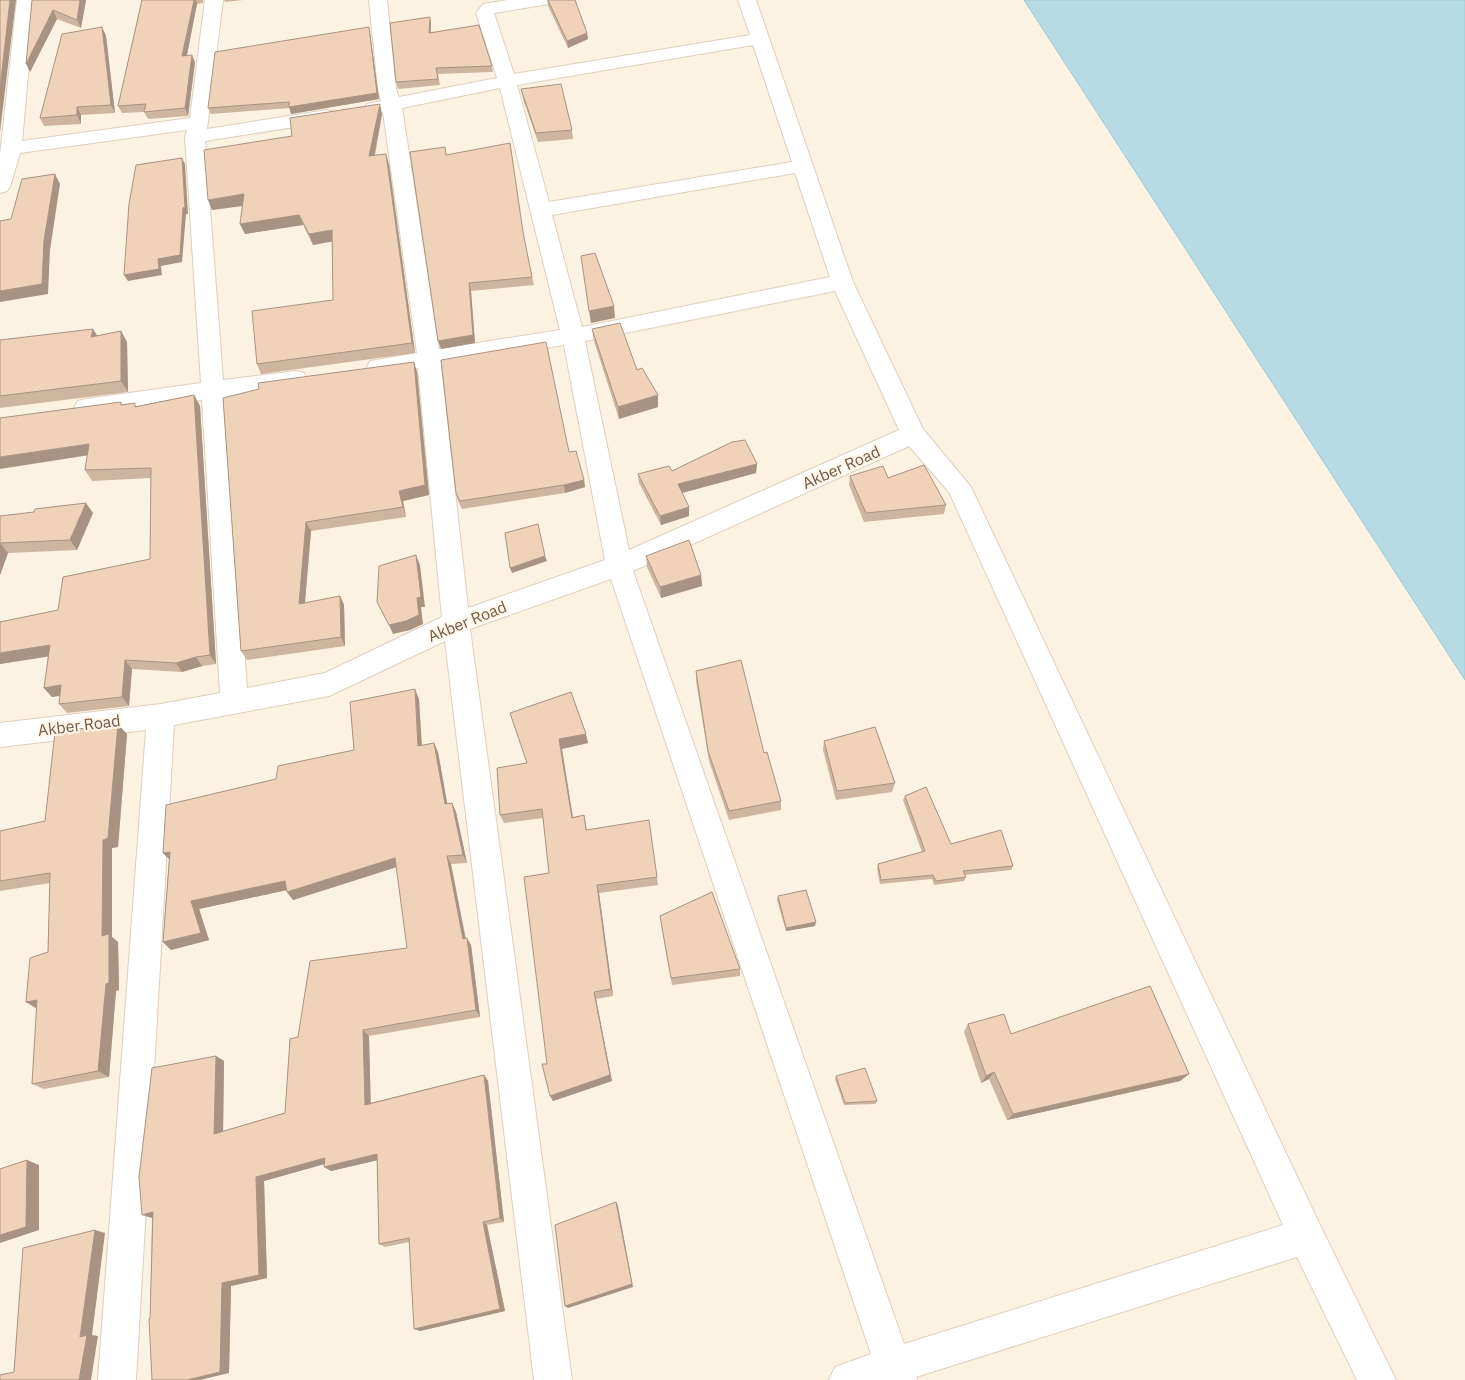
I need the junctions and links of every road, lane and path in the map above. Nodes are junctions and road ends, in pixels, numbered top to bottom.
1 (26, 0) edge
2 (214, 0) edge
3 (378, 0) edge
4 (543, 0) edge
5 (747, 0) edge
6 (760, 39) junction
7 (19, 78) junction
8 (0, 80) edge
9 (507, 80) junction
10 (392, 105) junction
11 (197, 130) junction
12 (12, 148) junction
13 (803, 166) junction
14 (0, 187) edge
15 (542, 210) junction
16 (842, 282) junction
17 (573, 336) junction
18 (429, 361) junction
19 (360, 370) edge
20 (320, 375) edge
21 (212, 390) junction
22 (68, 410) edge
23 (913, 434) junction
24 (619, 566) junction
25 (456, 623) junction
26 (234, 702) junction
27 (161, 716) junction
28 (0, 735) edge
29 (1306, 1236) junction
30 (896, 1373) edge
31 (117, 1380) edge
32 (553, 1380) edge
33 (848, 1380) edge
34 (1378, 1380) edge

1 - 7 street
2 - 11 street
3 - 10 street
4 - 9 street
5 - 6 street
6 - 9 street
6 - 13 street
7 - 8 street
7 - 12 street
9 - 10 street
9 - 15 street
10 - 11 street
10 - 18 street
11 - 12 street
11 - 21 street
12 - 14 street
13 - 15 street
13 - 16 street
15 - 17 street
16 - 17 street
16 - 23 street
17 - 18 street
17 - 24 street
18 - 19 street
18 - 25 street
20 - 21 street
21 - 22 street
21 - 26 street
23 - 24 street, Akber Road
23 - 29 street
24 - 25 street, Akber Road
24 - 30 street
25 - 26 street, Akber Road
25 - 32 street
26 - 27 street, Akber Road
27 - 28 street, Akber Road
27 - 31 street
29 - 30 street
29 - 34 street
30 - 33 street

